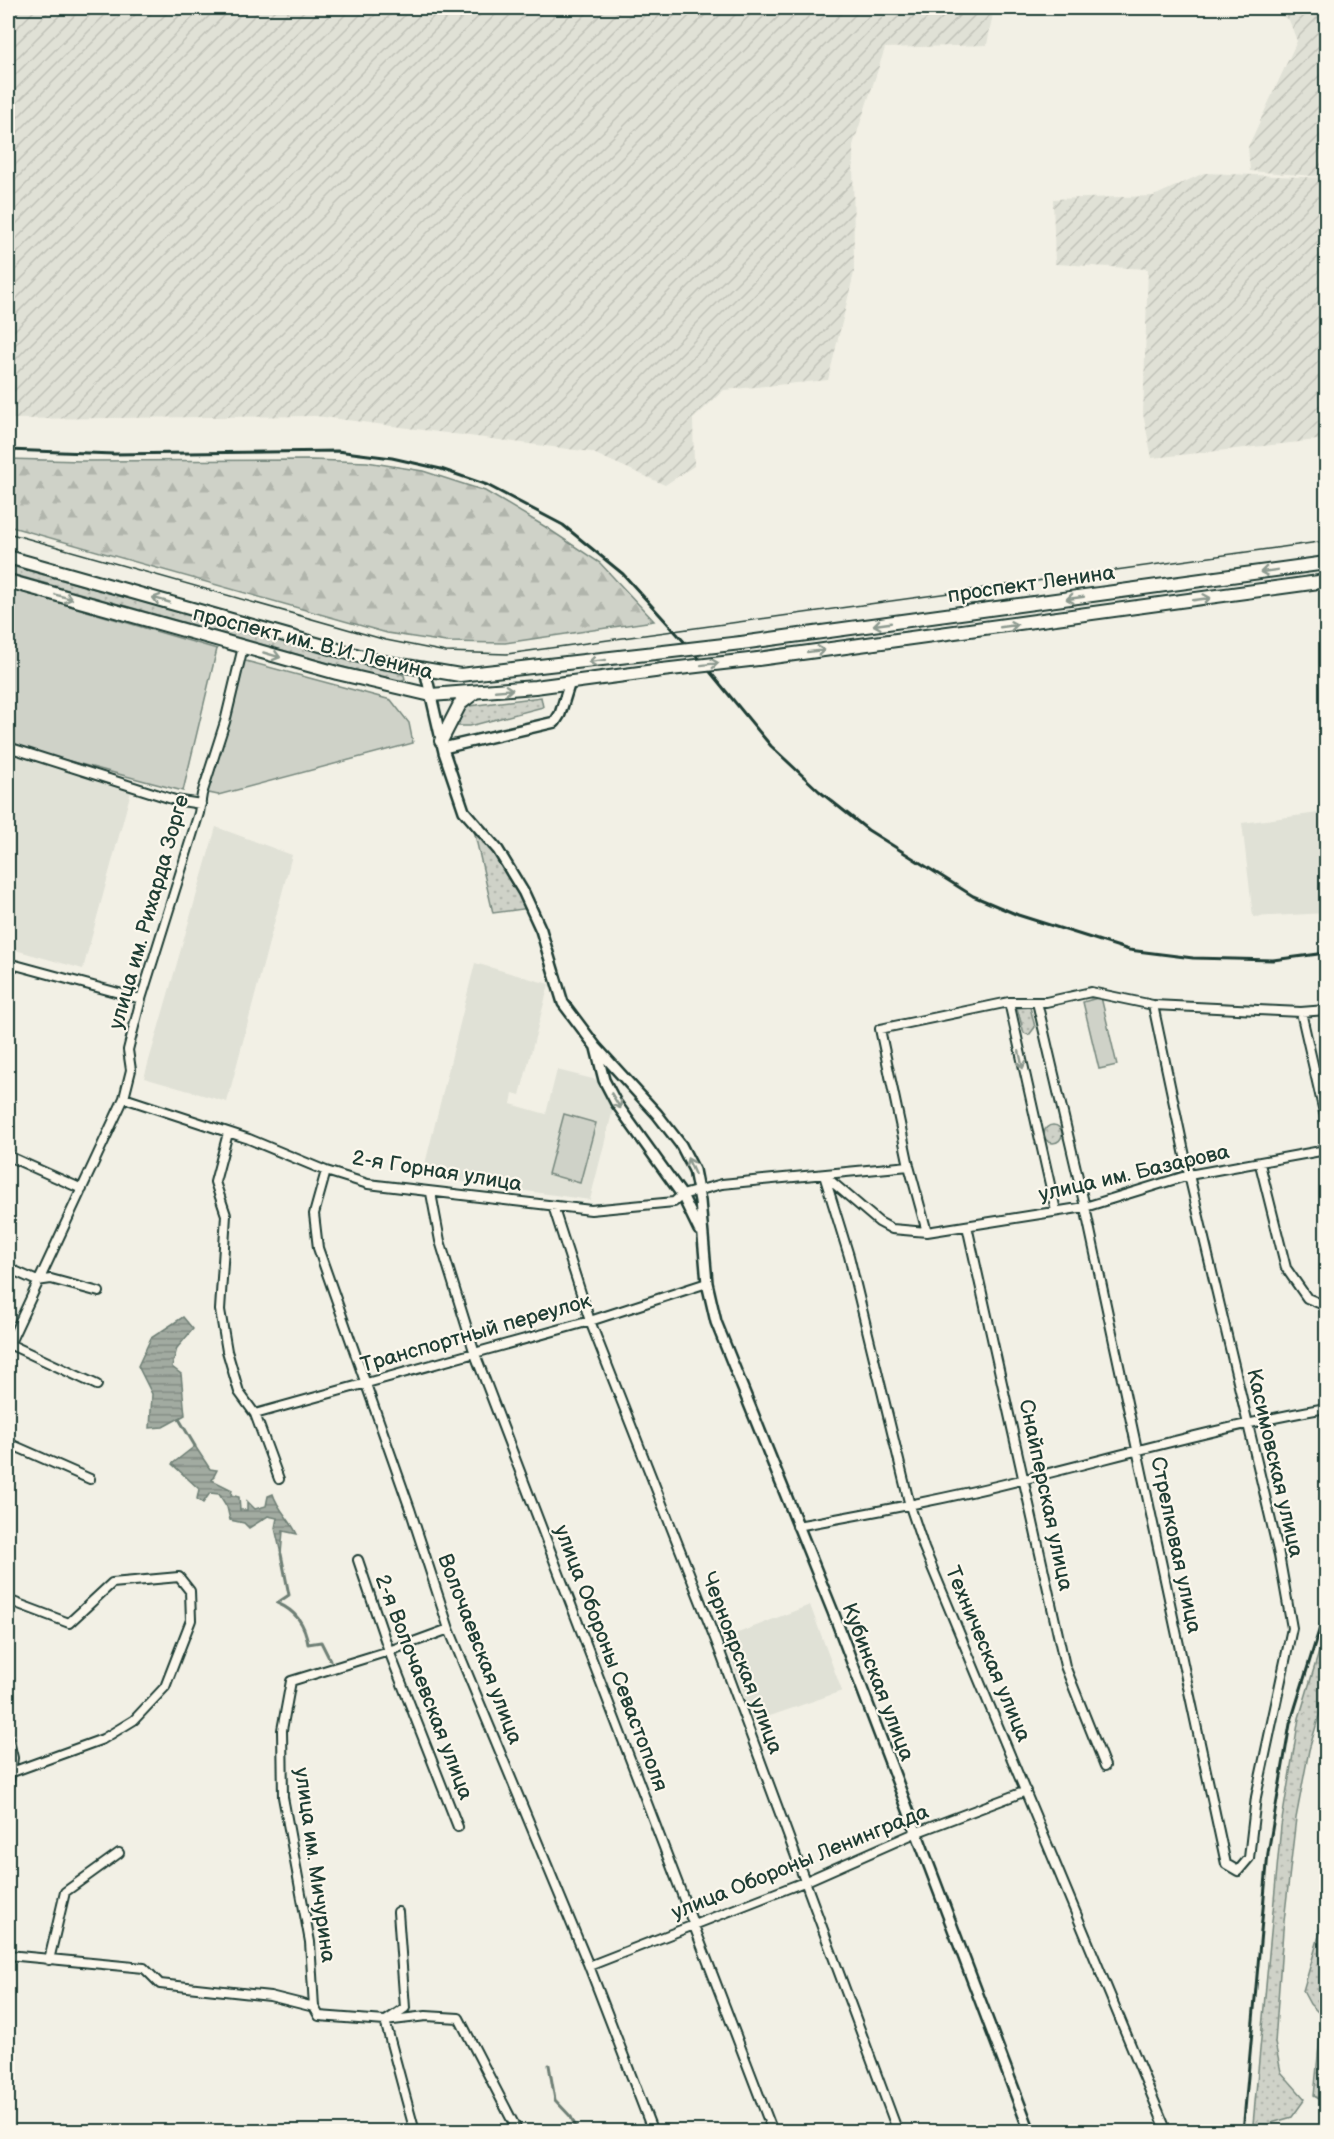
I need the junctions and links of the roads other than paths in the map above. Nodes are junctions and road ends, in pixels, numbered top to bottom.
1 (8, 557) edge
2 (1326, 563) edge
3 (8, 581) edge
4 (1326, 581) edge
5 (741, 643) joint
6 (243, 646) junction
7 (758, 659) joint
8 (425, 670) junction
9 (570, 682) junction
10 (474, 693) junction
11 (431, 695) junction
12 (442, 744) junction
13 (8, 747) edge
14 (201, 804) junction
15 (8, 963) edge
16 (141, 999) junction
17 (1009, 1002) junction
18 (1037, 1002) junction
19 (1153, 1005) junction
20 (1326, 1010) edge
21 (1300, 1012) junction
22 (596, 1047) junction
23 (124, 1098) junction
24 (1326, 1121) edge
25 (228, 1133) junction
26 (1326, 1150) edge
27 (8, 1156) edge
28 (1260, 1164) junction
29 (909, 1166) junction
30 (326, 1171) junction
31 (1189, 1174) junction
32 (824, 1175) junction
33 (82, 1189) junction
34 (698, 1190) junction
35 (430, 1192) junction
36 (682, 1195) junction
37 (554, 1206) junction
38 (1085, 1207) junction
39 (1056, 1211) junction
40 (967, 1227) junction
41 (927, 1232) junction
42 (704, 1244) junction
43 (8, 1268) edge
44 (37, 1281) junction
45 (706, 1283) junction
46 (99, 1292) dead end
47 (1326, 1306) edge
48 (590, 1321) junction
49 (8, 1346) edge
50 (475, 1353) junction
51 (366, 1383) junction
52 (97, 1385) dead end
53 (1326, 1408) edge
54 (255, 1414) junction
55 (1248, 1422) junction
56 (8, 1443) edge
57 (1136, 1450) junction
58 (90, 1479) dead end
59 (279, 1479) dead end
60 (1025, 1479) junction
61 (909, 1506) junction
62 (797, 1526) junction
63 (358, 1560) dead end
64 (8, 1600) edge
65 (449, 1629) junction
66 (389, 1651) junction
67 (8, 1737) edge
68 (1105, 1766) dead end
69 (12, 1772) junction
70 (8, 1787) edge
71 (1026, 1791) junction
72 (1256, 1797) joint
73 (458, 1827) dead end
74 (915, 1833) junction
75 (119, 1853) dead end
76 (804, 1882) junction
77 (398, 1912) dead end
78 (694, 1926) junction
79 (8, 1955) edge
80 (49, 1960) junction
81 (589, 1966) junction
82 (314, 2007) junction
83 (385, 2021) junction
84 (415, 2132) edge
85 (518, 2132) edge
86 (653, 2132) edge
87 (773, 2132) edge
88 (898, 2132) edge
89 (1030, 2132) edge
90 (1167, 2132) edge

8 -> 1 main road, проспект им. В.И. Ленина
2 -> 5 main road, проспект Ленина
3 -> 6 main road, проспект им. В.И. Ленина
7 -> 4 main road, проспект Ленина
5 -> 8 main road, проспект им. В.И. Ленина, bridge
6 -> 11 main road, проспект им. В.И. Ленина
6 - 14 street, улица им. Рихарда Зорге
9 -> 7 main road, проспект им. В.И. Ленина, bridge
8 - 11 street, Кубинская улица
10 -> 9 main road, проспект им. В.И. Ленина
9 - 12 street
10 - 11 main road, проспект им. В.И. Ленина
10 - 12 main road
11 - 12 street, Кубинская улица
12 - 22 street, Кубинская улица
13 - 14 street
14 - 16 street, улица им. Рихарда Зорге
15 - 16 street
16 - 23 street, улица им. Рихарда Зорге
17 - 18 street
17 - 29 street
17 -> 39 street
18 - 19 street
18 - 38 street, Стрелковая улица
19 - 21 street
19 - 31 street, Касимовская улица
20 - 21 street
21 - 24 street
34 -> 22 street, Кубинская улица
22 -> 36 street, Кубинская улица
23 - 25 street, 2-я Горная улица
23 - 33 street, улица им. Рихарда Зорге
25 - 30 street, 2-я Горная улица
25 - 54 street
26 - 28 street, улица им. Базарова
27 - 33 street
28 - 31 street, улица им. Базарова
28 - 47 street
29 - 32 street
29 - 41 street
30 - 35 street, 2-я Горная улица
30 - 51 street, Волочаевская улица
31 - 38 street, улица им. Базарова
31 - 55 street, Касимовская улица
32 - 34 street
32 - 41 street, улица им. Базарова
32 - 61 street, Техническая улица
33 - 44 street, улица им. Рихарда Зорге
34 - 36 street, 2-я Горная улица
34 - 42 street, Кубинская улица
35 - 37 street, 2-я Горная улица
35 - 50 street, улица Обороны Севастополя
36 - 37 street, 2-я Горная улица
36 - 42 street, Кубинская улица
37 - 48 street, Черноярская улица
38 - 39 street, улица им. Базарова
38 - 57 street, Стрелковая улица
39 - 40 street, улица им. Базарова
40 - 41 street, улица им. Базарова
40 - 60 street, Снайперская улица
42 - 45 street, Кубинская улица
43 - 44 street
44 - 46 street
44 - 49 street, улица им. Рихарда Зорге
45 - 48 street, Транспортный переулок
45 - 62 street, Кубинская улица
48 - 50 street, Транспортный переулок
48 - 76 street, Черноярская улица
49 - 52 street
50 - 51 street, Транспортный переулок
50 - 78 street, улица Обороны Севастополя
51 - 54 street, Транспортный переулок
51 - 65 street, Волочаевская улица
53 - 55 street
54 - 59 street
55 - 57 street
55 - 72 street, Касимовская улица
56 - 58 street
57 - 60 street
57 - 72 street, Стрелковая улица
60 - 61 street
60 - 68 street, Снайперская улица
61 - 62 street
61 - 71 street, Техническая улица
62 - 74 street, Кубинская улица
63 - 66 street, 2-я Волочаевская улица
64 - 69 street
65 - 66 street
65 - 81 street, Волочаевская улица
66 - 73 street, 2-я Волочаевская улица
66 - 82 street, улица им. Мичурина
67 - 69 street
69 - 70 street
71 - 74 street, улица Обороны Ленинграда
71 - 90 street, Техническая улица
74 - 76 street, улица Обороны Ленинграда
74 - 89 street, Кубинская улица
75 - 80 street
76 - 78 street, улица Обороны Ленинграда
76 - 88 street, Черноярская улица
77 - 83 street
78 - 81 street, улица Обороны Ленинграда
78 - 87 street, улица Обороны Севастополя
79 - 80 street
80 - 82 street
81 - 86 street, Волочаевская улица
82 - 83 street, улица им. Мичурина
83 - 84 street
83 - 85 street

